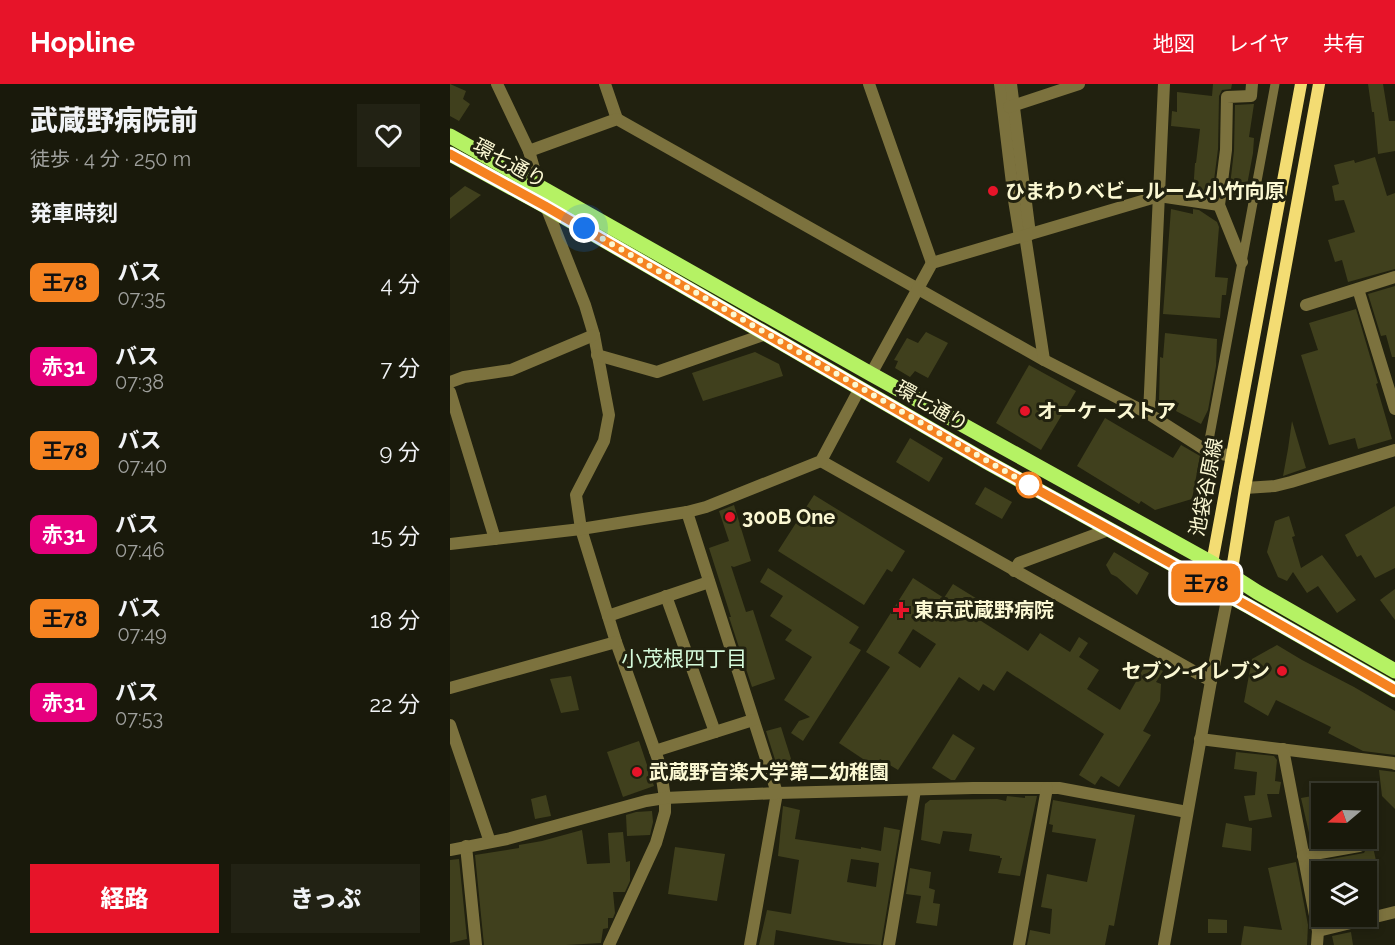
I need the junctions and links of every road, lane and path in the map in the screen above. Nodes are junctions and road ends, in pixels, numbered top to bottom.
1 (497, 84) edge
2 (605, 84) edge
3 (869, 84) edge
4 (1000, 84) edge
5 (1011, 84) edge
6 (1079, 84) edge
7 (1164, 84) edge
8 (1252, 84) edge
9 (1275, 84) edge
10 (1301, 84) edge
11 (1319, 84) edge
12 (1008, 107) junction
13 (617, 119) junction
14 (450, 136) edge
15 (529, 152) junction
16 (450, 154) edge
17 (539, 186) junction
18 (1160, 196) junction
19 (1219, 205) junction
20 (545, 206) junction
21 (1025, 235) junction
22 (1242, 262) junction
23 (932, 263) junction
24 (1395, 277) edge
25 (918, 289) junction
26 (1358, 289) junction
27 (1306, 305) dead end
28 (766, 334) junction
29 (594, 335) junction
30 (597, 355) junction
31 (1044, 360) junction
32 (871, 374) junction
33 (450, 382) edge
34 (860, 388) junction
35 (450, 392) edge
36 (1395, 409) edge
37 (1149, 414) junction
38 (1395, 450) edge
39 (1207, 451) junction
40 (1232, 456) junction
41 (821, 461) junction
42 (1245, 488) junction
43 (1222, 506) junction
44 (687, 512) junction
45 (581, 529) junction
46 (1108, 530) junction
47 (495, 539) junction
48 (450, 544) edge
49 (1212, 563) junction
50 (1014, 571) junction
51 (1230, 576) junction
52 (709, 582) junction
53 (666, 596) junction
54 (1228, 596) junction
55 (608, 616) junction
56 (616, 642) junction
57 (1395, 671) edge
58 (1211, 681) junction
59 (450, 688) edge
60 (1395, 690) edge
61 (753, 720) junction
62 (450, 725) edge
63 (715, 732) junction
64 (1200, 739) junction
65 (1282, 749) junction
66 (655, 751) junction
67 (1395, 764) edge
68 (1047, 788) junction
69 (915, 790) junction
70 (777, 793) junction
71 (665, 798) junction
72 (1187, 812) junction
73 (490, 842) junction
74 (466, 846) junction
75 (1342, 849) edge
76 (450, 850) edge
77 (1303, 856) junction
78 (1395, 912) edge
79 (1318, 931) junction
80 (476, 945) edge
81 (609, 945) edge
82 (750, 945) edge
83 (889, 945) edge
84 (1019, 945) edge
85 (1164, 945) edge
86 (1317, 945) edge

1 - 15 street
2 - 13 street
3 - 23 street
4 - 12 street
5 - 12 street
6 - 12 street
7 - 18 street
8 - 19 street
9 - 22 street
10 - 40 main road, 池袋谷原線
11 - 42 main road, 池袋谷原線
12 - 21 street
13 - 15 street
13 - 25 street
14 - 17 main road, 環七通り
15 - 17 street
16 - 20 main road, 環七通り
17 - 20 street
17 - 32 main road, 環七通り
18 - 19 street
18 - 21 street
18 - 37 street
19 - 22 street
20 - 28 main road, 環七通り
20 - 29 street
21 - 23 street
21 - 31 street
22 - 39 street
23 - 25 street
24 - 26 street
25 - 31 street
25 - 32 street
26 - 27 street
26 - 36 street
28 - 30 street
28 - 34 main road, 環七通り
29 - 30 street
29 - 33 street
30 - 45 street
31 - 37 street
32 - 49 main road, 環七通り
34 - 41 street
34 - 46 main road, 環七通り
35 - 47 street
37 - 39 street
38 - 42 street
39 - 40 street
40 - 43 main road, 池袋谷原線
41 - 44 street
41 - 50 street
42 - 43 main road
42 - 51 main road, 池袋谷原線
43 - 49 main road, 池袋谷原線
44 - 45 street
44 - 52 street
45 - 47 street
45 - 55 street
46 - 50 street
46 - 54 main road, 環七通り
47 - 48 street
49 - 51 main road, 環七通り
49 - 54 main road, 池袋谷原線
50 - 58 street
51 - 54 main road, 池袋谷原線
51 - 57 main road, 環七通り
52 - 53 street
52 - 61 street
53 - 55 street
53 - 63 street
54 - 58 street
54 - 60 main road, 環七通り
55 - 56 street
56 - 59 street
56 - 66 street
58 - 64 street
61 - 63 street
61 - 70 street
62 - 73 street
63 - 66 street
64 - 65 street
64 - 72 street
65 - 67 street
65 - 77 street
66 - 71 street
68 - 69 street
68 - 72 street
68 - 84 street
69 - 70 street
69 - 83 street
70 - 71 street
70 - 82 street
71 - 73 street
71 - 81 street
72 - 85 street
73 - 74 street
74 - 76 street
74 - 80 street
75 - 77 street
77 - 79 street
78 - 79 street
79 - 86 street

